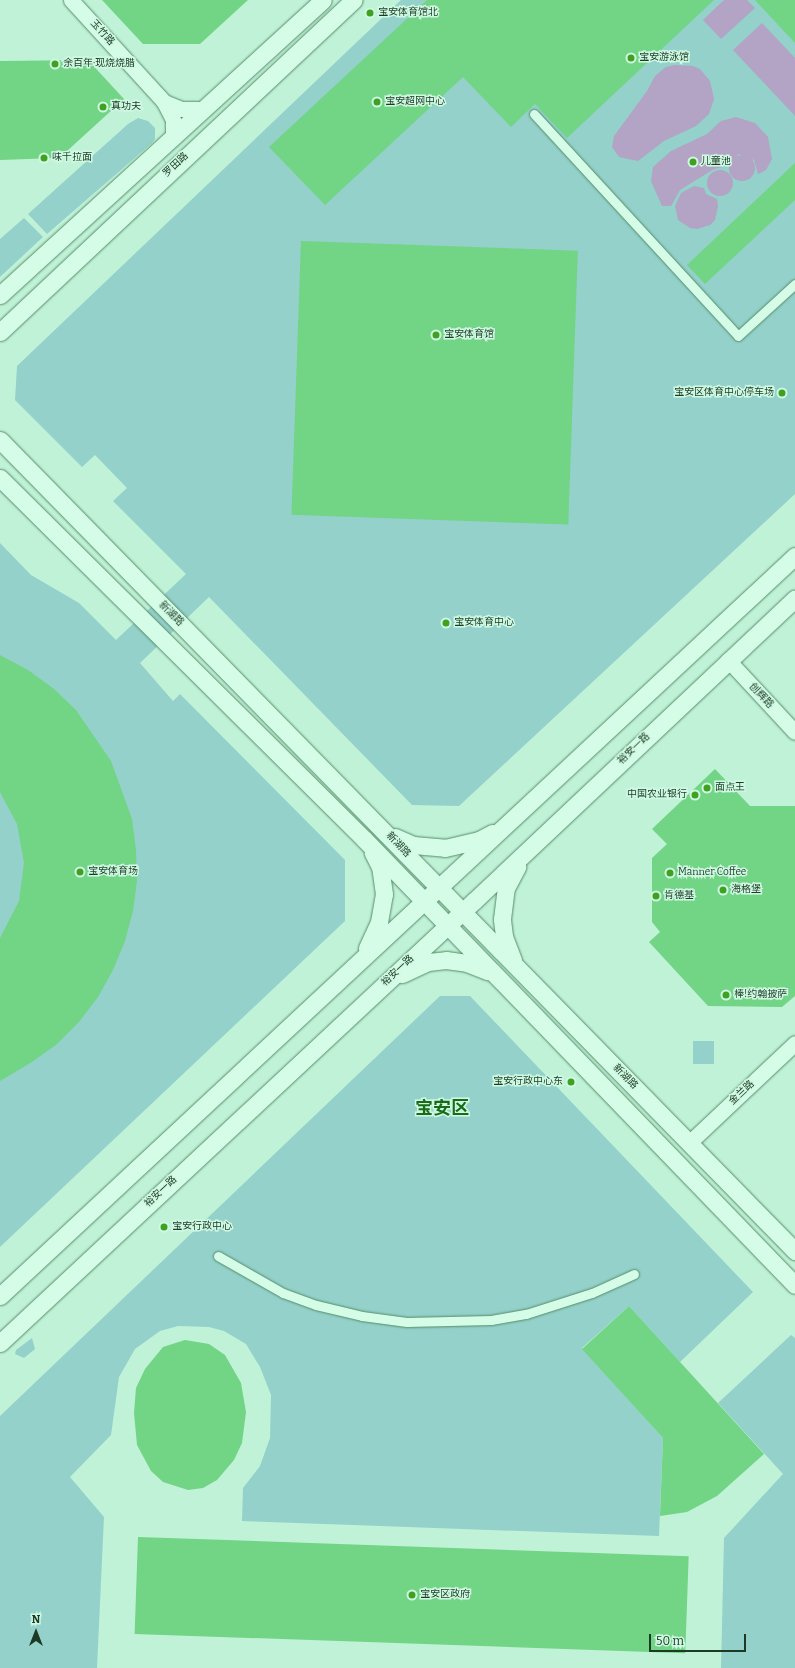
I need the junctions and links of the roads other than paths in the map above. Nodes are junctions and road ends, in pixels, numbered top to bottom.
1 (71, 0) edge
2 (323, 0) edge
3 (354, 0) edge
4 (164, 102) junction
5 (203, 109) junction
6 (534, 114) dead end
7 (173, 137) junction
8 (795, 284) edge
9 (0, 295) edge
10 (15, 318) junction
11 (0, 332) edge
12 (0, 340) edge
13 (2, 440) edge
14 (0, 478) edge
15 (795, 556) edge
16 (795, 598) edge
17 (728, 660) junction
18 (795, 732) edge
19 (346, 792) junction
20 (330, 806) junction
21 (378, 825) junction
22 (506, 826) junction
23 (364, 839) junction
24 (532, 847) junction
25 (439, 887) junction
26 (424, 901) junction
27 (463, 912) junction
28 (448, 926) junction
29 (361, 958) junction
30 (517, 967) junction
31 (502, 981) junction
32 (383, 985) junction
33 (795, 1044) edge
34 (690, 1142) junction
35 (755, 1210) junction
36 (736, 1224) junction
37 (795, 1251) edge
38 (218, 1256) dead end
39 (634, 1274) dead end
40 (795, 1285) edge
41 (0, 1296) edge
42 (0, 1343) edge

1 - 4 street, 玉竹路
2 - 5 main road
3 - 10 main road, 罗田路
4 - 5 street, 玉竹路
4 - 7 street, 玉竹路
5 - 7 main road
6 - 8 street
7 - 9 main road
10 - 11 main road, 罗田路
10 - 12 main road
13 - 19 main road, 新湖路
14 - 20 main road, 新湖路
15 - 22 main road
16 - 17 main road, 裕安一路
17 - 18 street, 创辉路
17 - 24 main road, 裕安一路
19 - 20 main road
19 - 21 main road, 新湖路
20 - 23 main road, 新湖路
21 - 22 main road
21 - 25 main road, 新湖路
22 - 25 main road
23 - 26 main road, 新湖路
23 - 29 main road
24 - 27 main road, 裕安一路
24 - 30 main road
25 - 26 main road
25 - 27 main road, 新湖路
26 - 28 main road, 新湖路
26 - 29 main road
27 - 28 main road, 裕安一路
27 - 30 main road, 新湖路
28 - 31 main road, 新湖路
28 - 32 main road, 裕安一路
29 - 41 main road
30 - 34 main road, 新湖路
31 - 32 main road
31 - 36 main road, 新湖路
32 - 42 main road, 裕安一路
33 - 34 street, 金兰路
34 - 35 main road, 新湖路
35 - 36 main road
35 - 37 main road, 新湖路
36 - 40 main road, 新湖路
38 - 39 street

